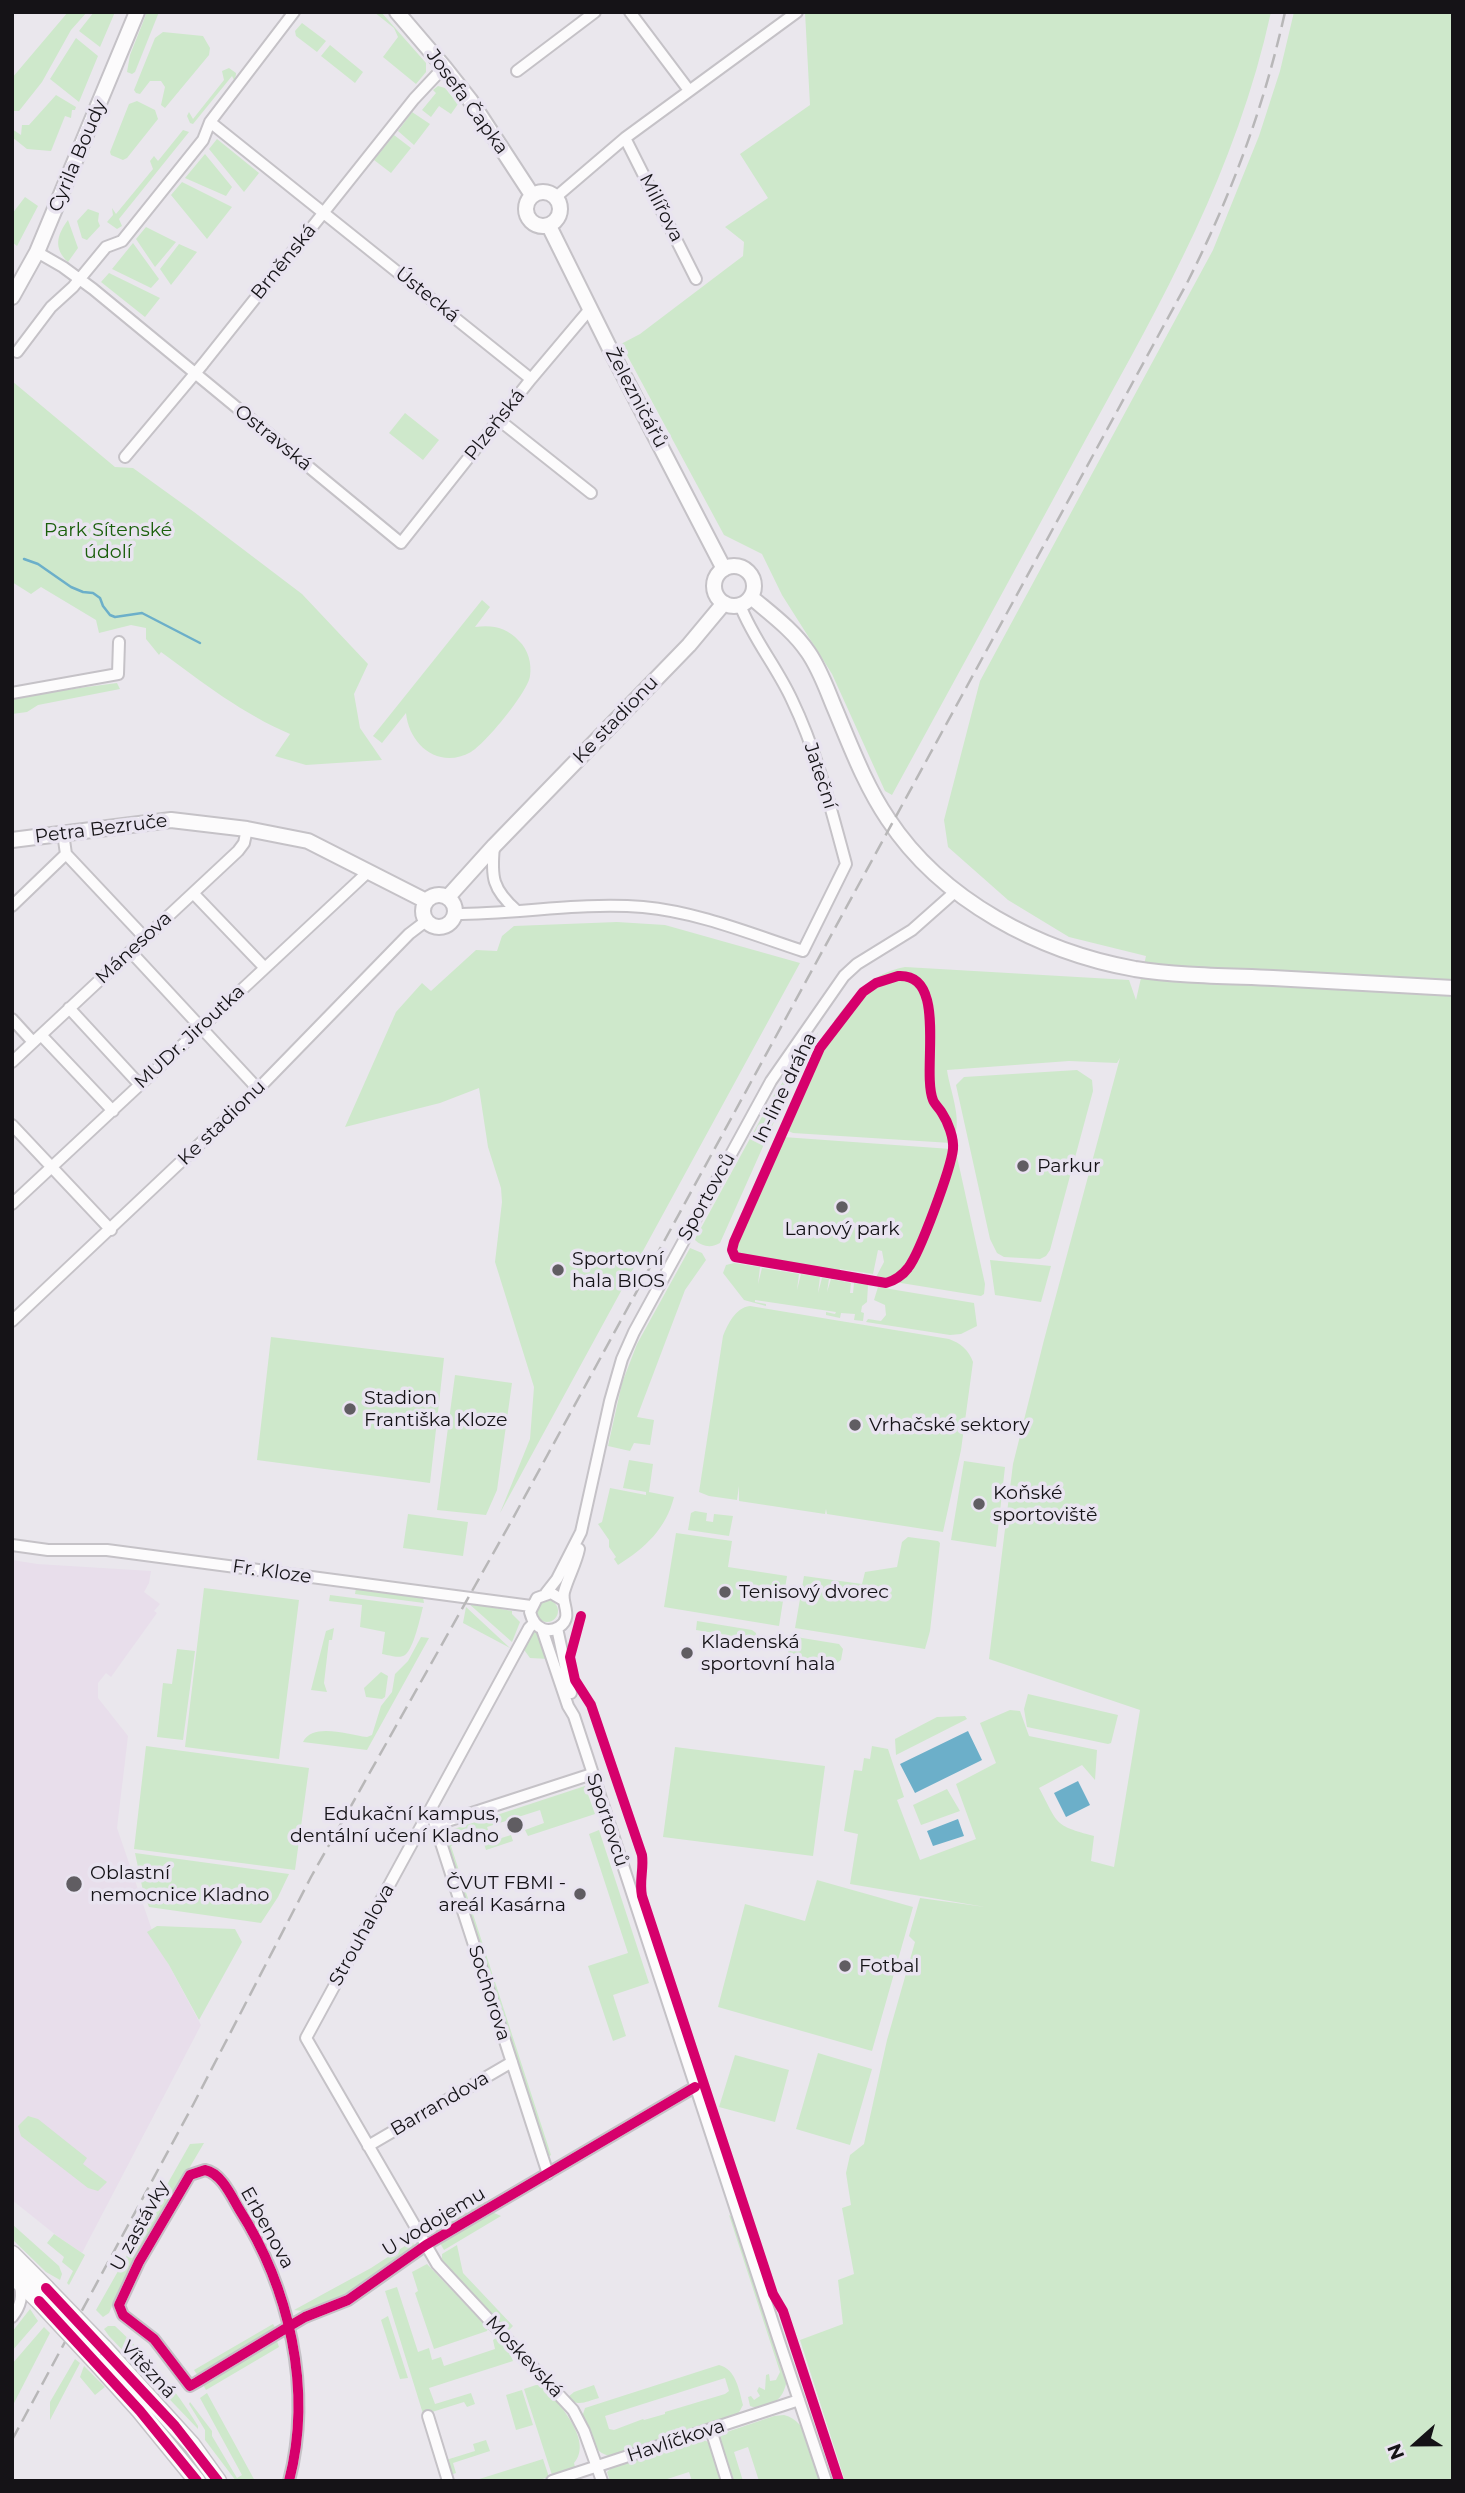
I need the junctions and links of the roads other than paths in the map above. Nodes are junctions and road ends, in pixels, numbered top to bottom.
1 (137, 12) edge
2 (294, 12) edge
3 (397, 12) edge
4 (595, 12) edge
5 (630, 12) edge
6 (797, 12) edge
7 (444, 67) junction
8 (517, 71) dead end
9 (688, 89) junction
10 (210, 122) junction
11 (625, 138) junction
12 (532, 195) junction
13 (556, 197) junction
14 (324, 212) junction
15 (549, 226) junction
16 (37, 252) junction
17 (80, 279) junction
18 (696, 279) dead end
19 (12, 297) edge
20 (590, 309) junction
21 (18, 352) dead end
22 (194, 374) junction
23 (531, 379) junction
24 (499, 420) junction
25 (125, 457) dead end
26 (591, 493) dead end
27 (401, 542) joint
28 (724, 569) junction
29 (745, 601) junction
30 (724, 603) junction
31 (119, 642) dead end
32 (12, 693) edge
33 (247, 829) junction
34 (63, 833) junction
35 (12, 840) edge
36 (494, 846) junction
37 (66, 854) junction
38 (369, 871) junction
39 (956, 891) junction
40 (193, 893) junction
41 (448, 897) junction
42 (426, 901) junction
43 (12, 906) edge
44 (517, 911) junction
45 (455, 914) junction
46 (426, 920) junction
47 (145, 938) junction
48 (131, 952) junction
49 (264, 967) junction
50 (1453, 988) edge
51 (69, 1008) junction
52 (12, 1019) edge
53 (201, 1026) junction
54 (37, 1039) junction
55 (12, 1062) edge
56 (140, 1084) junction
57 (258, 1089) junction
58 (113, 1111) junction
59 (12, 1125) edge
60 (52, 1167) junction
61 (12, 1204) edge
62 (110, 1230) junction
63 (12, 1321) edge
64 (581, 1532) junction
65 (12, 1545) edge
66 (546, 1593) junction
67 (563, 1600) junction
68 (531, 1606) junction
69 (538, 1626) junction
70 (557, 1628) junction
71 (574, 1716) junction
72 (592, 1774) junction
73 (431, 1812) junction
74 (435, 1825) junction
75 (512, 2062) junction
76 (695, 2087) junction
77 (368, 2146) junction
78 (204, 2170) joint
79 (548, 2174) junction
80 (426, 2245) junction
81 (12, 2254) edge
82 (16, 2278) edge
83 (43, 2295) junction
84 (120, 2309) joint
85 (12, 2318) edge
86 (288, 2327) junction
87 (99, 2354) junction
88 (190, 2386) joint
89 (799, 2400) junction
90 (428, 2416) dead end
91 (711, 2430) junction
92 (597, 2466) junction
93 (197, 2481) edge
94 (218, 2481) edge
95 (289, 2481) edge
96 (448, 2481) edge
97 (552, 2481) edge
98 (602, 2481) edge
99 (727, 2481) edge
100 (826, 2481) edge

1 - 16 street, Cyrila Boudy
2 - 10 street
3 - 7 street, Josefa Čapka
4 - 8 street
5 - 9 street
6 - 9 street
7 - 12 street, Josefa Čapka
7 - 14 street, Brněnská
9 - 11 street
10 - 14 street, Ústecká
10 - 17 street
11 - 13 street
11 - 18 street, Milířova
12 - 13 street
12 - 15 street
13 - 15 street
14 - 22 street, Brněnská
14 - 23 street, Ústecká
15 - 20 street, Železničářů
16 - 17 street, Ostravská
16 - 19 street, Cyrila Boudy
17 - 21 street
17 - 22 street, Ostravská
20 - 23 street, Plzeňská
20 - 28 street, Železničářů
22 - 25 street, Brněnská
22 - 27 street, Ostravská
23 - 24 street, Plzeňská
24 - 26 street
24 - 27 street, Plzeňská
28 - 29 street
28 - 30 street
29 - 30 street
29 - 39 street
29 - 44 street, Jateční
30 - 36 street, Ke stadionu
31 - 32 street
33 - 34 street, Petra Bezruče
33 - 38 street, Petra Bezruče
33 - 40 street, Mánesova
34 - 35 street, Petra Bezruče
34 - 37 street
36 - 41 street, Ke stadionu
36 - 44 street
37 - 43 street
37 - 47 street
38 - 42 street, Petra Bezruče
38 - 49 street, MUDr. Jiroutka
39 - 50 street
39 - 64 street, Sportovců
40 - 47 street, Mánesova
40 - 49 street
41 - 42 street
41 - 45 street
42 - 46 street
44 - 45 street
45 - 46 street
46 - 57 street, Ke stadionu
47 - 48 street, Mánesova
48 - 51 street, Mánesova
48 - 53 street
49 - 53 street, MUDr. Jiroutka
51 - 54 street, Mánesova
51 - 56 street
52 - 54 street
53 - 56 street, MUDr. Jiroutka
53 - 57 street
54 - 55 street, Mánesova
54 - 58 street
56 - 58 street, MUDr. Jiroutka
57 - 62 street, Ke stadionu
58 - 60 street, MUDr. Jiroutka
59 - 60 street
60 - 61 street, MUDr. Jiroutka
60 - 62 street
62 - 63 street, Ke stadionu
64 - 66 street, Sportovců
64 - 67 street, Sportovců
65 - 68 street, Fr. Kloze
66 - 67 street
66 - 68 street, Sportovců
67 - 70 street, Sportovců
68 - 69 street, Sportovců
69 - 70 street
69 - 71 street, Sportovců
69 - 73 street, Strouhalova
70 - 71 street, Sportovců
71 - 72 street, Sportovců
72 - 74 street
72 - 76 street, Sportovců
73 - 74 street, Sochorova
73 - 77 street, Strouhalova
74 - 75 street, Sochorova
75 - 77 street, Barrandova
75 - 79 street, Sochorova
76 - 79 street, U vodojemu
76 - 89 street, Sportovců
77 - 80 street, Strouhalova
78 - 84 street, U zastávky
78 - 86 street, Erbenova
79 - 80 street, U vodojemu
80 - 86 street, U vodojemu
80 - 92 street, Moskevská
81 - 83 main road
82 - 83 main road
82 - 85 street
83 - 87 main road, Vítězná, bridge
84 - 88 street, Vítězná
86 - 88 street, U vodojemu
86 - 95 street, Erbenova
87 - 93 main road, Vítězná
87 - 94 main road, Vítězná
89 - 91 street, Havlíčkova
89 - 100 street, Sportovců
90 - 96 street
91 - 92 street, Havlíčkova
91 - 99 street
92 - 97 street, Havlíčkova
92 - 98 street, Moskevská

